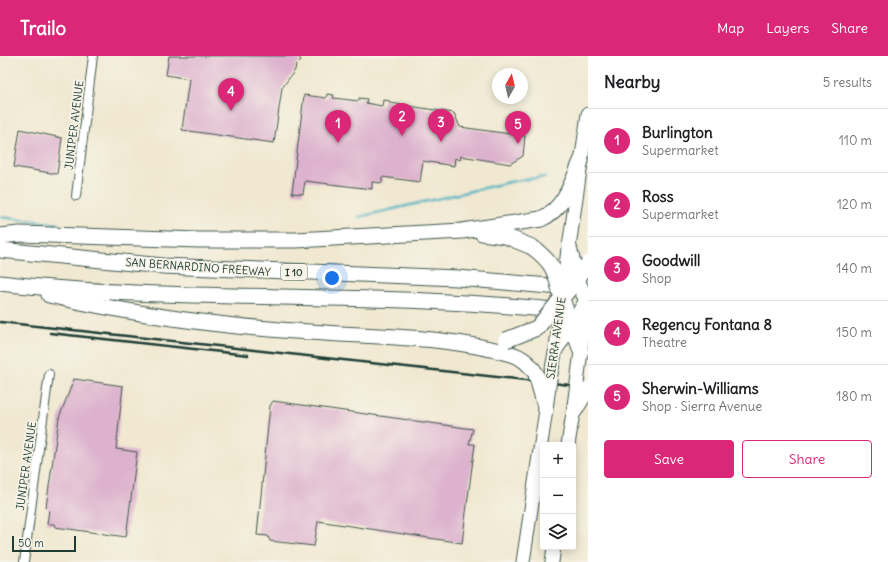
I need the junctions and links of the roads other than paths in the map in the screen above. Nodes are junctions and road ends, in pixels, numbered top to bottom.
1 (93, 56) edge
2 (588, 114) edge
3 (581, 161) junction
4 (76, 196) dead end
5 (462, 231) junction
6 (0, 236) edge
7 (569, 247) junction
8 (0, 250) edge
9 (588, 263) edge
10 (3, 284) edge
11 (562, 298) junction
12 (586, 298) edge
13 (572, 323) junction
14 (463, 344) junction
15 (556, 348) junction
16 (581, 351) junction
17 (49, 374) dead end
18 (582, 386) edge
19 (546, 410) junction
20 (573, 413) joint
21 (568, 442) edge
22 (554, 550) edge
23 (24, 562) edge
24 (523, 562) edge
25 (552, 562) edge

1 - 4 street, JUNIPER AVENUE
2 - 3 main road, SIERRA AVENUE
3 - 5 highway
3 - 7 main road, SIERRA AVENUE
5 - 6 highway
5 - 11 highway, bridge
7 - 11 main road, SIERRA AVENUE, bridge
7 - 12 highway, bridge
8 - 12 highway, SAN BERNARDINO FREEWAY / I 10
9 - 12 highway, bridge
10 - 12 highway
10 - 14 highway
11 - 12 highway, bridge
11 - 13 highway, bridge
11 - 14 highway, bridge
11 - 15 main road, SIERRA AVENUE, bridge
12 - 13 highway, bridge
12 - 16 main road, bridge
13 - 15 highway, bridge
13 - 16 highway, bridge
14 - 19 highway, bridge
15 - 19 main road, SIERRA AVENUE, bridge
16 - 18 main road
17 - 23 street, JUNIPER AVENUE
18 - 20 highway, bridge
19 - 24 main road, SIERRA AVENUE
20 - 21 main road
22 - 25 main road

